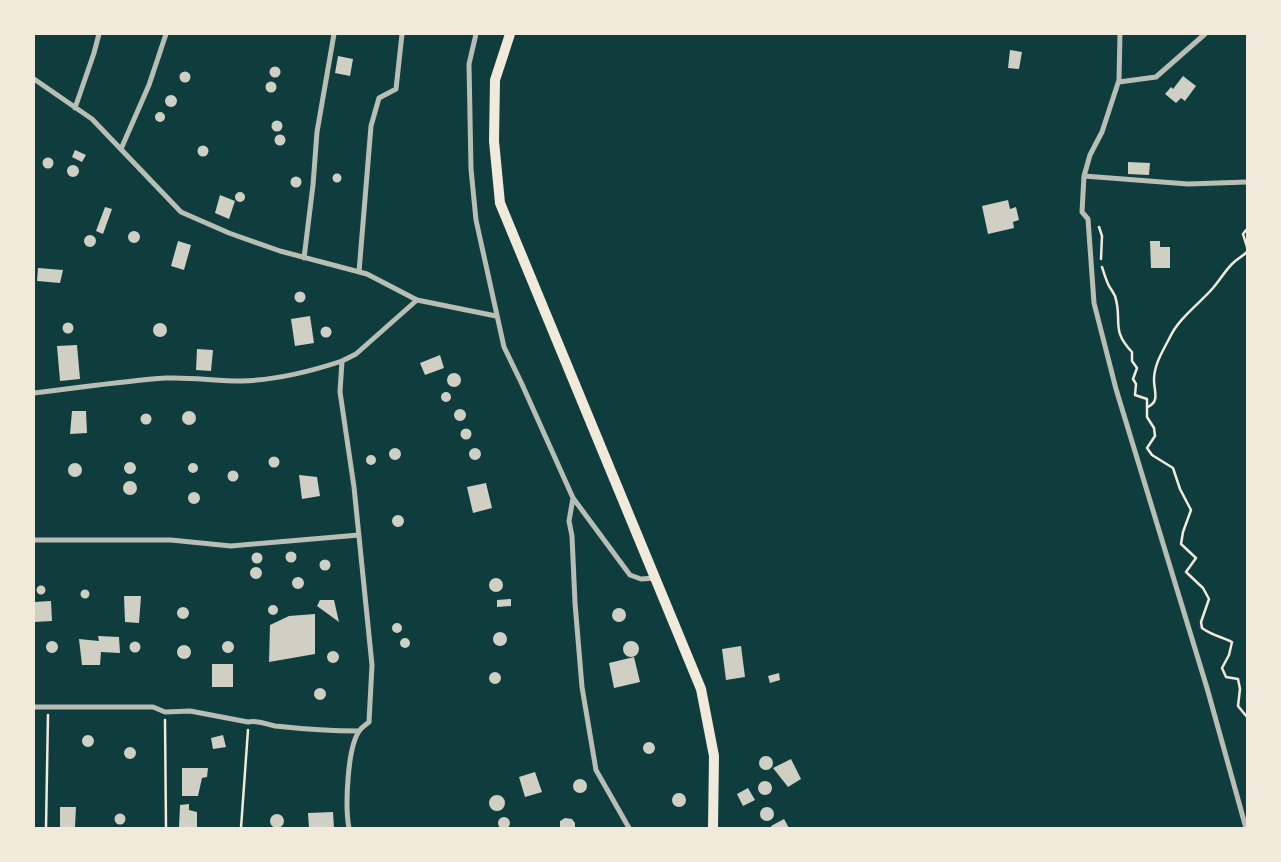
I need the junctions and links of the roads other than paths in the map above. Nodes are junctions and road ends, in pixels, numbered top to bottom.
1 (99, 34) edge
2 (166, 34) edge
3 (334, 34) edge
4 (402, 34) edge
5 (476, 34) edge
6 (510, 34) edge
7 (1120, 34) edge
8 (1205, 34) edge
9 (34, 79) edge
10 (1119, 82) junction
11 (75, 108) junction
12 (121, 149) junction
13 (1084, 176) junction
14 (1247, 182) edge
15 (304, 258) junction
16 (359, 272) junction
17 (418, 300) junction
18 (496, 316) junction
19 (342, 361) junction
20 (34, 393) edge
21 (573, 498) junction
22 (359, 535) junction
23 (34, 540) edge
24 (656, 578) junction
25 (34, 707) edge
26 (359, 731) junction
27 (349, 828) edge
28 (629, 828) edge
29 (713, 828) edge
30 (1246, 828) edge

1 - 11 street
2 - 12 street
3 - 15 street
4 - 16 street
5 - 18 street
6 - 24 main road
7 - 10 street
8 - 10 street
9 - 11 street
10 - 13 street
11 - 12 street
12 - 15 street
13 - 14 street
13 - 30 street
15 - 16 street
16 - 17 street
17 - 18 street
17 - 19 street
18 - 21 street
19 - 20 street
19 - 22 street
21 - 24 street
21 - 28 street
22 - 23 street
22 - 26 street
24 - 29 main road
25 - 26 street
26 - 27 street

